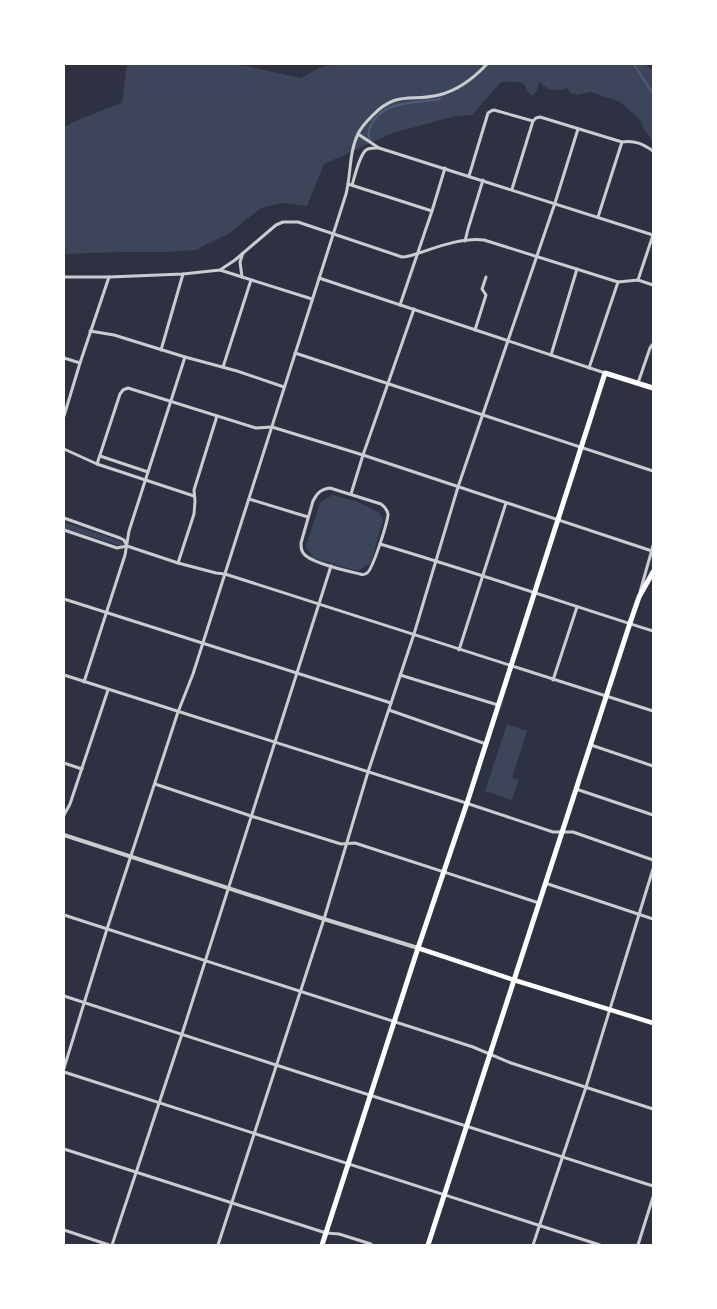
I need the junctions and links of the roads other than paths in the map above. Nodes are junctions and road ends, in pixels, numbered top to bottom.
1 (487, 64) edge
2 (533, 121) junction
3 (578, 129) junction
4 (358, 134) junction
5 (622, 142) junction
6 (379, 148) junction
7 (653, 151) edge
8 (444, 168) junction
9 (469, 176) junction
10 (483, 180) junction
11 (350, 185) junction
12 (512, 189) junction
13 (555, 203) junction
14 (432, 211) junction
15 (598, 217) junction
16 (332, 234) junction
17 (653, 235) edge
18 (466, 241) junction
19 (243, 253) junction
20 (417, 253) junction
21 (537, 256) junction
22 (577, 269) junction
23 (220, 270) junction
24 (183, 274) junction
25 (64, 277) edge
26 (109, 277) junction
27 (242, 277) junction
28 (486, 277) dead end
29 (319, 278) junction
30 (251, 280) junction
31 (638, 280) junction
32 (618, 282) junction
33 (653, 285) edge
34 (312, 299) junction
35 (400, 304) junction
36 (414, 309) junction
37 (475, 330) junction
38 (90, 331) junction
39 (508, 341) junction
40 (653, 344) edge
41 (161, 350) junction
42 (295, 353) junction
43 (551, 355) junction
44 (185, 357) junction
45 (64, 358) edge
46 (80, 363) junction
47 (223, 367) junction
48 (589, 368) junction
49 (605, 373) junction
50 (387, 383) junction
51 (638, 383) junction
52 (284, 387) junction
53 (653, 388) edge
54 (170, 401) junction
55 (482, 415) junction
56 (64, 416) edge
57 (217, 416) junction
58 (272, 428) junction
59 (582, 446) junction
60 (64, 450) edge
61 (363, 455) junction
62 (100, 456) junction
63 (97, 464) junction
64 (653, 471) edge
65 (148, 472) junction
66 (145, 481) junction
67 (458, 487) junction
68 (351, 494) junction
69 (194, 496) junction
70 (249, 499) junction
71 (506, 503) junction
72 (308, 517) junction
73 (64, 518) edge
74 (558, 520) junction
75 (64, 530) edge
76 (380, 544) junction
77 (127, 546) junction
78 (653, 546) edge
79 (652, 551) junction
80 (436, 561) junction
81 (178, 562) junction
82 (332, 566) junction
83 (653, 572) edge
84 (225, 574) junction
85 (483, 577) junction
86 (534, 594) junction
87 (639, 597) junction
88 (64, 599) edge
89 (319, 605) junction
90 (577, 607) junction
91 (107, 613) junction
92 (630, 623) junction
93 (653, 630) edge
94 (414, 634) junction
95 (203, 643) junction
96 (459, 650) junction
97 (511, 666) junction
98 (298, 673) junction
99 (400, 675) junction
100 (64, 676) edge
101 (553, 680) junction
102 (84, 682) junction
103 (108, 690) junction
104 (606, 696) junction
105 (391, 703) junction
106 (498, 705) junction
107 (389, 710) junction
108 (653, 711) edge
109 (178, 712) junction
110 (275, 743) junction
111 (486, 744) junction
112 (590, 745) junction
113 (64, 763) edge
114 (653, 766) edge
115 (82, 769) junction
116 (368, 772) junction
117 (155, 784) junction
118 (576, 789) junction
119 (467, 803) junction
120 (64, 815) edge
121 (653, 815) edge
122 (251, 816) junction
123 (562, 832) junction
124 (64, 835) edge
125 (346, 843) junction
126 (131, 857) junction
127 (653, 860) edge
128 (653, 869) edge
129 (444, 872) junction
130 (545, 884) junction
131 (228, 888) junction
132 (539, 903) junction
133 (639, 914) junction
134 (64, 915) edge
135 (324, 919) junction
136 (653, 919) edge
137 (107, 929) junction
138 (418, 948) junction
139 (205, 960) junction
140 (514, 980) junction
141 (300, 991) junction
142 (64, 996) edge
143 (85, 1003) junction
144 (610, 1010) junction
145 (394, 1022) junction
146 (653, 1023) edge
147 (182, 1034) junction
148 (490, 1054) junction
149 (276, 1065) junction
150 (64, 1070) edge
151 (586, 1087) junction
152 (370, 1096) junction
153 (159, 1103) junction
154 (653, 1109) edge
155 (467, 1126) junction
156 (254, 1134) junction
157 (64, 1149) edge
158 (562, 1157) junction
159 (348, 1164) junction
160 (136, 1172) junction
161 (653, 1186) edge
162 (444, 1195) junction
163 (653, 1197) edge
164 (231, 1203) junction
165 (540, 1226) junction
166 (64, 1230) edge
167 (326, 1233) junction
168 (371, 1244) dead end
169 (111, 1245) edge
170 (218, 1245) edge
171 (322, 1245) edge
172 (428, 1245) edge
173 (533, 1245) edge
174 (600, 1245) edge
175 (638, 1245) edge

1 - 4 street
2 - 3 street
2 - 9 street
2 - 12 street
3 - 5 street
3 - 13 street
4 - 6 street
4 - 11 street
5 - 7 street
5 - 15 street
6 - 8 street
6 - 11 street
8 - 9 street
8 - 14 street
9 - 10 street
10 - 12 street
10 - 18 street
11 - 14 street
11 - 16 street
12 - 13 street
13 - 15 street
13 - 21 street
14 - 20 street
15 - 17 street
16 - 19 street
16 - 20 street
16 - 29 street
17 - 31 street
18 - 20 street
18 - 21 street
19 - 23 street
19 - 27 street
20 - 35 street
21 - 22 street
21 - 39 street
22 - 32 street
22 - 43 street
23 - 24 street
23 - 27 street
24 - 26 street
24 - 41 street
25 - 26 street
26 - 38 street
27 - 30 street
28 - 37 street
29 - 34 street
29 - 35 street
30 - 34 street
30 - 47 street
31 - 32 street
31 - 33 street
32 - 48 street
34 - 42 street
35 - 36 street
36 - 37 street
36 - 50 street
37 - 39 street
38 - 41 street
38 - 46 street
39 - 43 street
39 - 55 street
40 - 51 street
41 - 44 street
42 - 50 street
42 - 52 street
43 - 48 street
44 - 47 street
44 - 54 street
45 - 46 street
46 - 56 street
47 - 52 street
48 - 49 street
49 - 51 main road
49 - 59 main road
50 - 55 street
50 - 61 street
51 - 53 main road
52 - 58 street
54 - 57 street
54 - 62 street
54 - 65 street
55 - 59 street
55 - 67 street
57 - 58 street
57 - 69 street
58 - 61 street
58 - 70 street
59 - 64 street
59 - 74 main road
60 - 63 street
61 - 67 street
61 - 68 street
62 - 63 street
62 - 65 street
63 - 66 street
65 - 66 street
66 - 69 street
66 - 77 street
67 - 71 street
67 - 80 street
68 - 72 street
68 - 76 street
69 - 81 street
70 - 72 street
70 - 84 street
71 - 74 street
71 - 85 street
72 - 82 street
73 - 77 street
74 - 79 street
74 - 86 main road
75 - 77 street
76 - 80 street
76 - 82 street
77 - 81 street
77 - 91 street
78 - 79 street
79 - 87 street
80 - 85 street
80 - 94 street
81 - 84 street
82 - 89 street
83 - 87 main road
84 - 89 street
84 - 95 street
85 - 86 street
85 - 96 street
86 - 90 street
86 - 97 main road
87 - 92 main road
88 - 91 street
89 - 94 street
89 - 98 street
90 - 92 street
90 - 101 street
91 - 95 street
91 - 102 street
92 - 93 street
92 - 104 main road
94 - 96 street
94 - 99 street
95 - 98 street
95 - 109 street
96 - 97 street
97 - 101 street
97 - 106 main road
98 - 105 street
98 - 110 street
99 - 105 street
99 - 106 street
100 - 102 street
101 - 104 street
102 - 103 street
103 - 109 street
103 - 115 street
104 - 108 street
104 - 112 main road
105 - 107 street
106 - 111 main road
107 - 111 street
107 - 116 street
109 - 110 street
109 - 117 street
110 - 116 street
110 - 122 street
111 - 119 main road
112 - 114 street
112 - 118 main road
113 - 115 street
115 - 120 street
116 - 119 street
116 - 125 street
117 - 122 street
117 - 126 street
118 - 121 street
118 - 123 main road
119 - 123 street
119 - 129 main road
122 - 125 street
122 - 131 street
123 - 127 street
123 - 130 main road
124 - 126 street
125 - 129 street
125 - 135 street
126 - 131 street
126 - 137 street
128 - 133 street
129 - 132 street
129 - 138 main road
130 - 132 main road
130 - 133 street
131 - 135 street
131 - 139 street
132 - 140 main road
133 - 136 street
133 - 144 street
134 - 137 street
135 - 138 street
135 - 141 street
137 - 139 street
137 - 143 street
138 - 140 main road
138 - 145 main road
139 - 141 street
139 - 147 street
140 - 144 main road
140 - 148 main road
141 - 145 street
141 - 149 street
142 - 143 street
143 - 147 street
143 - 150 street
144 - 146 main road
144 - 151 street
145 - 148 street
145 - 152 main road
147 - 149 street
147 - 153 street
148 - 151 street
148 - 155 main road
149 - 152 street
149 - 156 street
150 - 153 street
151 - 154 street
151 - 158 street
152 - 155 street
152 - 159 main road
153 - 156 street
153 - 160 street
155 - 158 street
155 - 162 main road
156 - 159 street
156 - 164 street
157 - 160 street
158 - 161 street
158 - 165 street
159 - 162 street
159 - 167 main road
160 - 164 street
160 - 169 street
162 - 165 street
162 - 172 main road
163 - 175 street
164 - 167 street
164 - 170 street
165 - 173 street
165 - 174 street
166 - 169 street
167 - 168 street
167 - 171 main road

